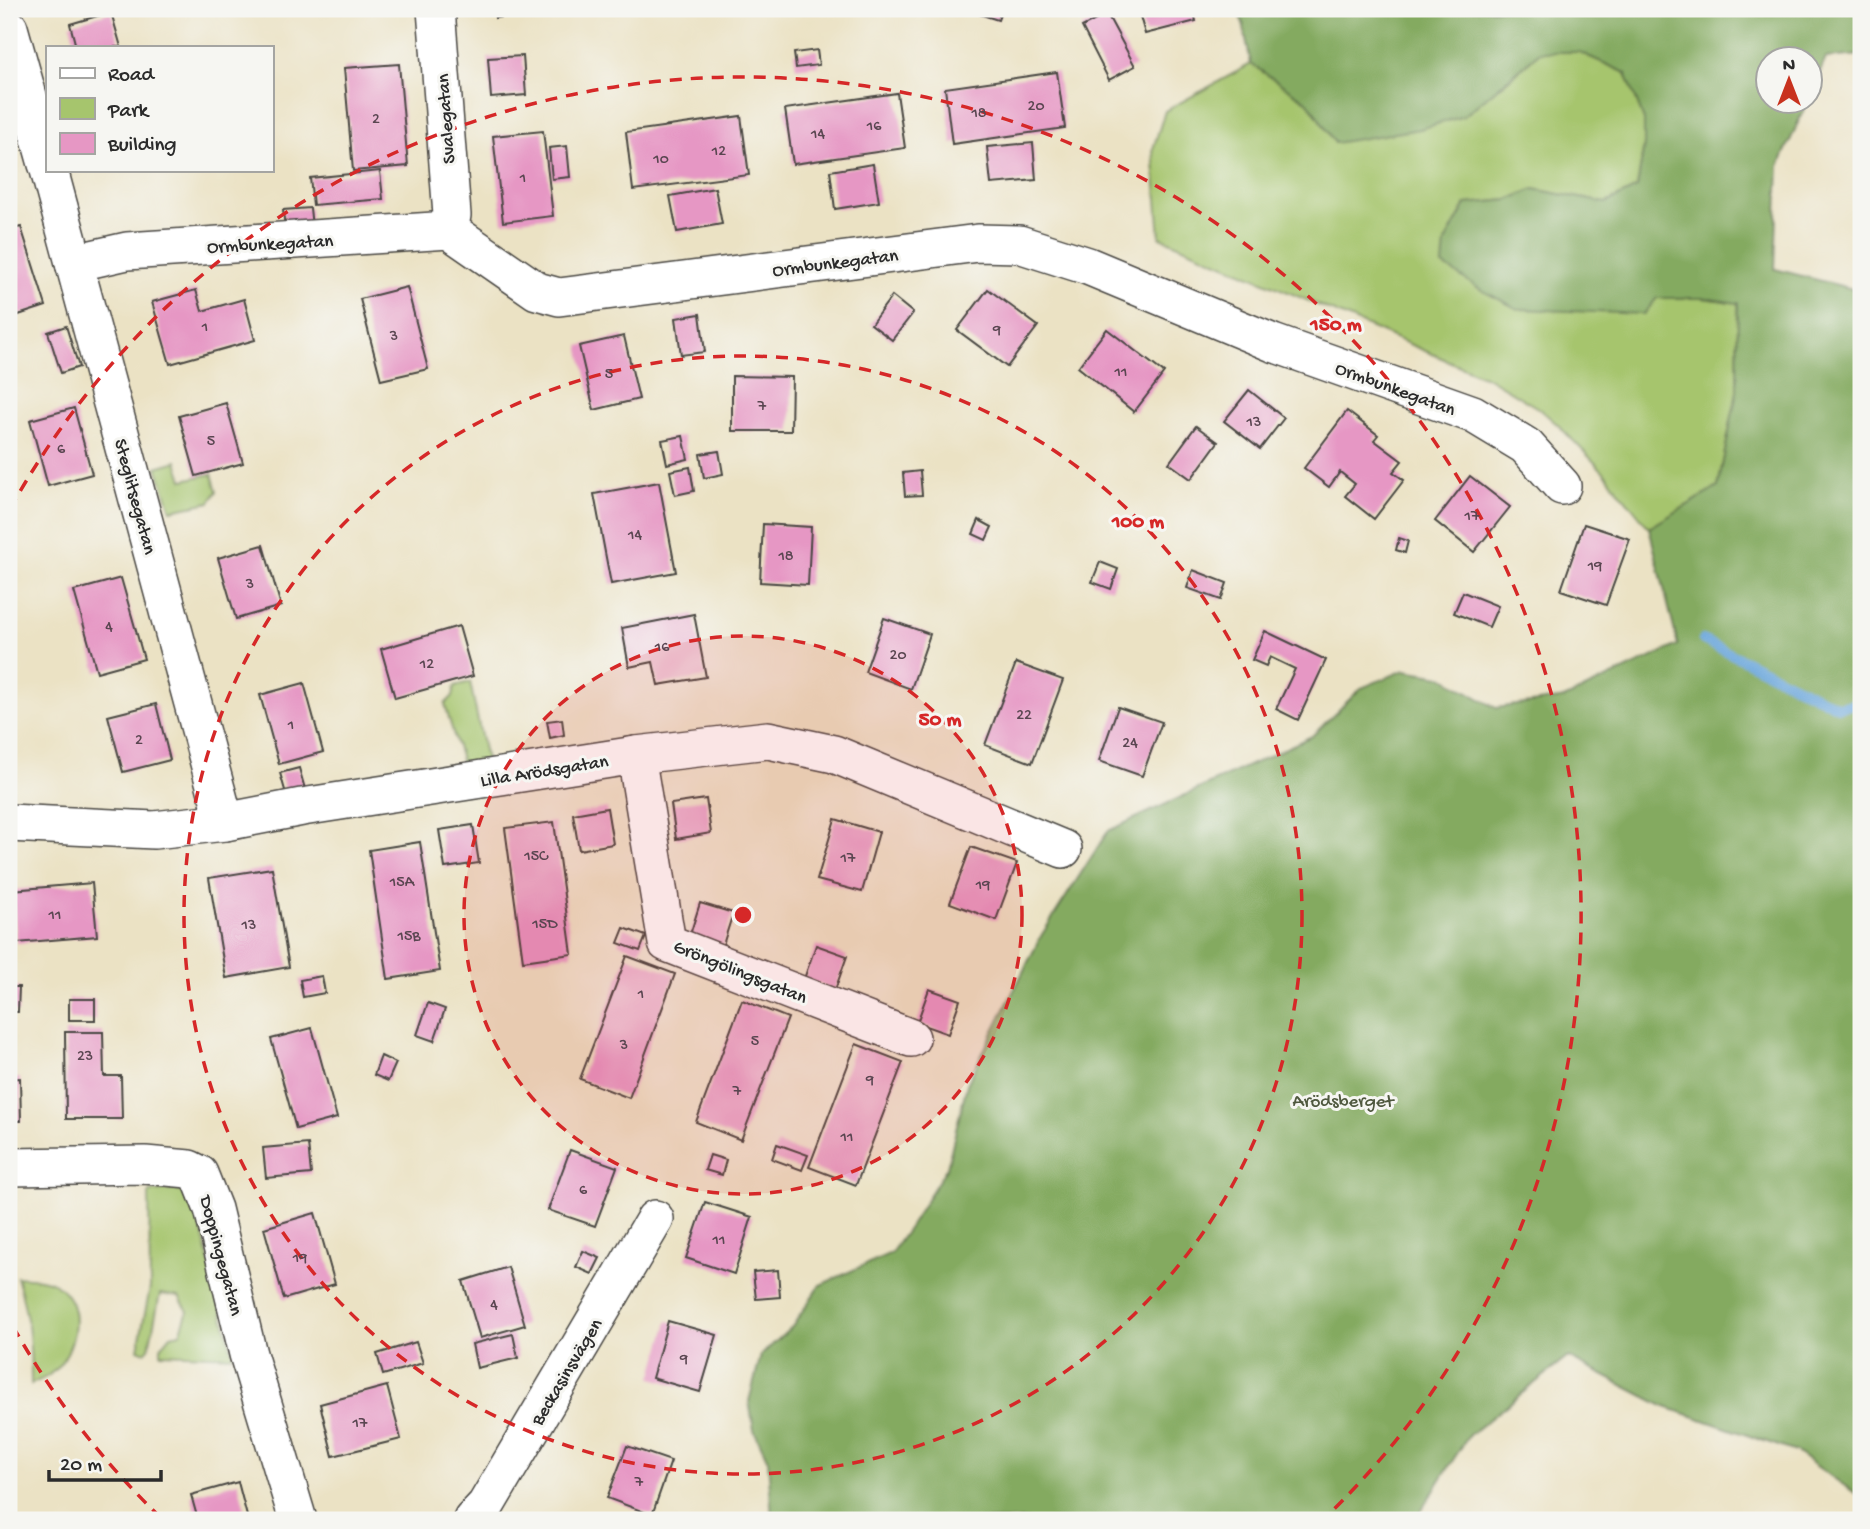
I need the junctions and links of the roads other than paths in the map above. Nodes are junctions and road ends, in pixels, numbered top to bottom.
1 (436, 9) edge
2 (9, 28) edge
3 (46, 160) edge
4 (50, 172) edge
5 (449, 230) junction
6 (74, 263) junction
7 (1562, 486) dead end
8 (636, 755) junction
9 (225, 822) junction
10 (9, 823) edge
11 (1063, 849) dead end
12 (911, 1038) dead end
13 (9, 1167) edge
14 (655, 1219) dead end
15 (298, 1520) edge
16 (472, 1520) edge

1 - 5 street, Svalegatan
2 - 3 street
4 - 6 street, Steglitsegatan
5 - 6 street, Ormbunkegatan
5 - 7 street, Ormbunkegatan
6 - 9 street, Steglitsegatan
8 - 9 street, Lilla Arödsgatan
8 - 11 street, Lilla Arödsgatan
8 - 12 street, Gröngölingsgatan
9 - 10 street, Lilla Arödsgatan
13 - 15 street, Doppingegatan
14 - 16 street, Beckasinsvägen

